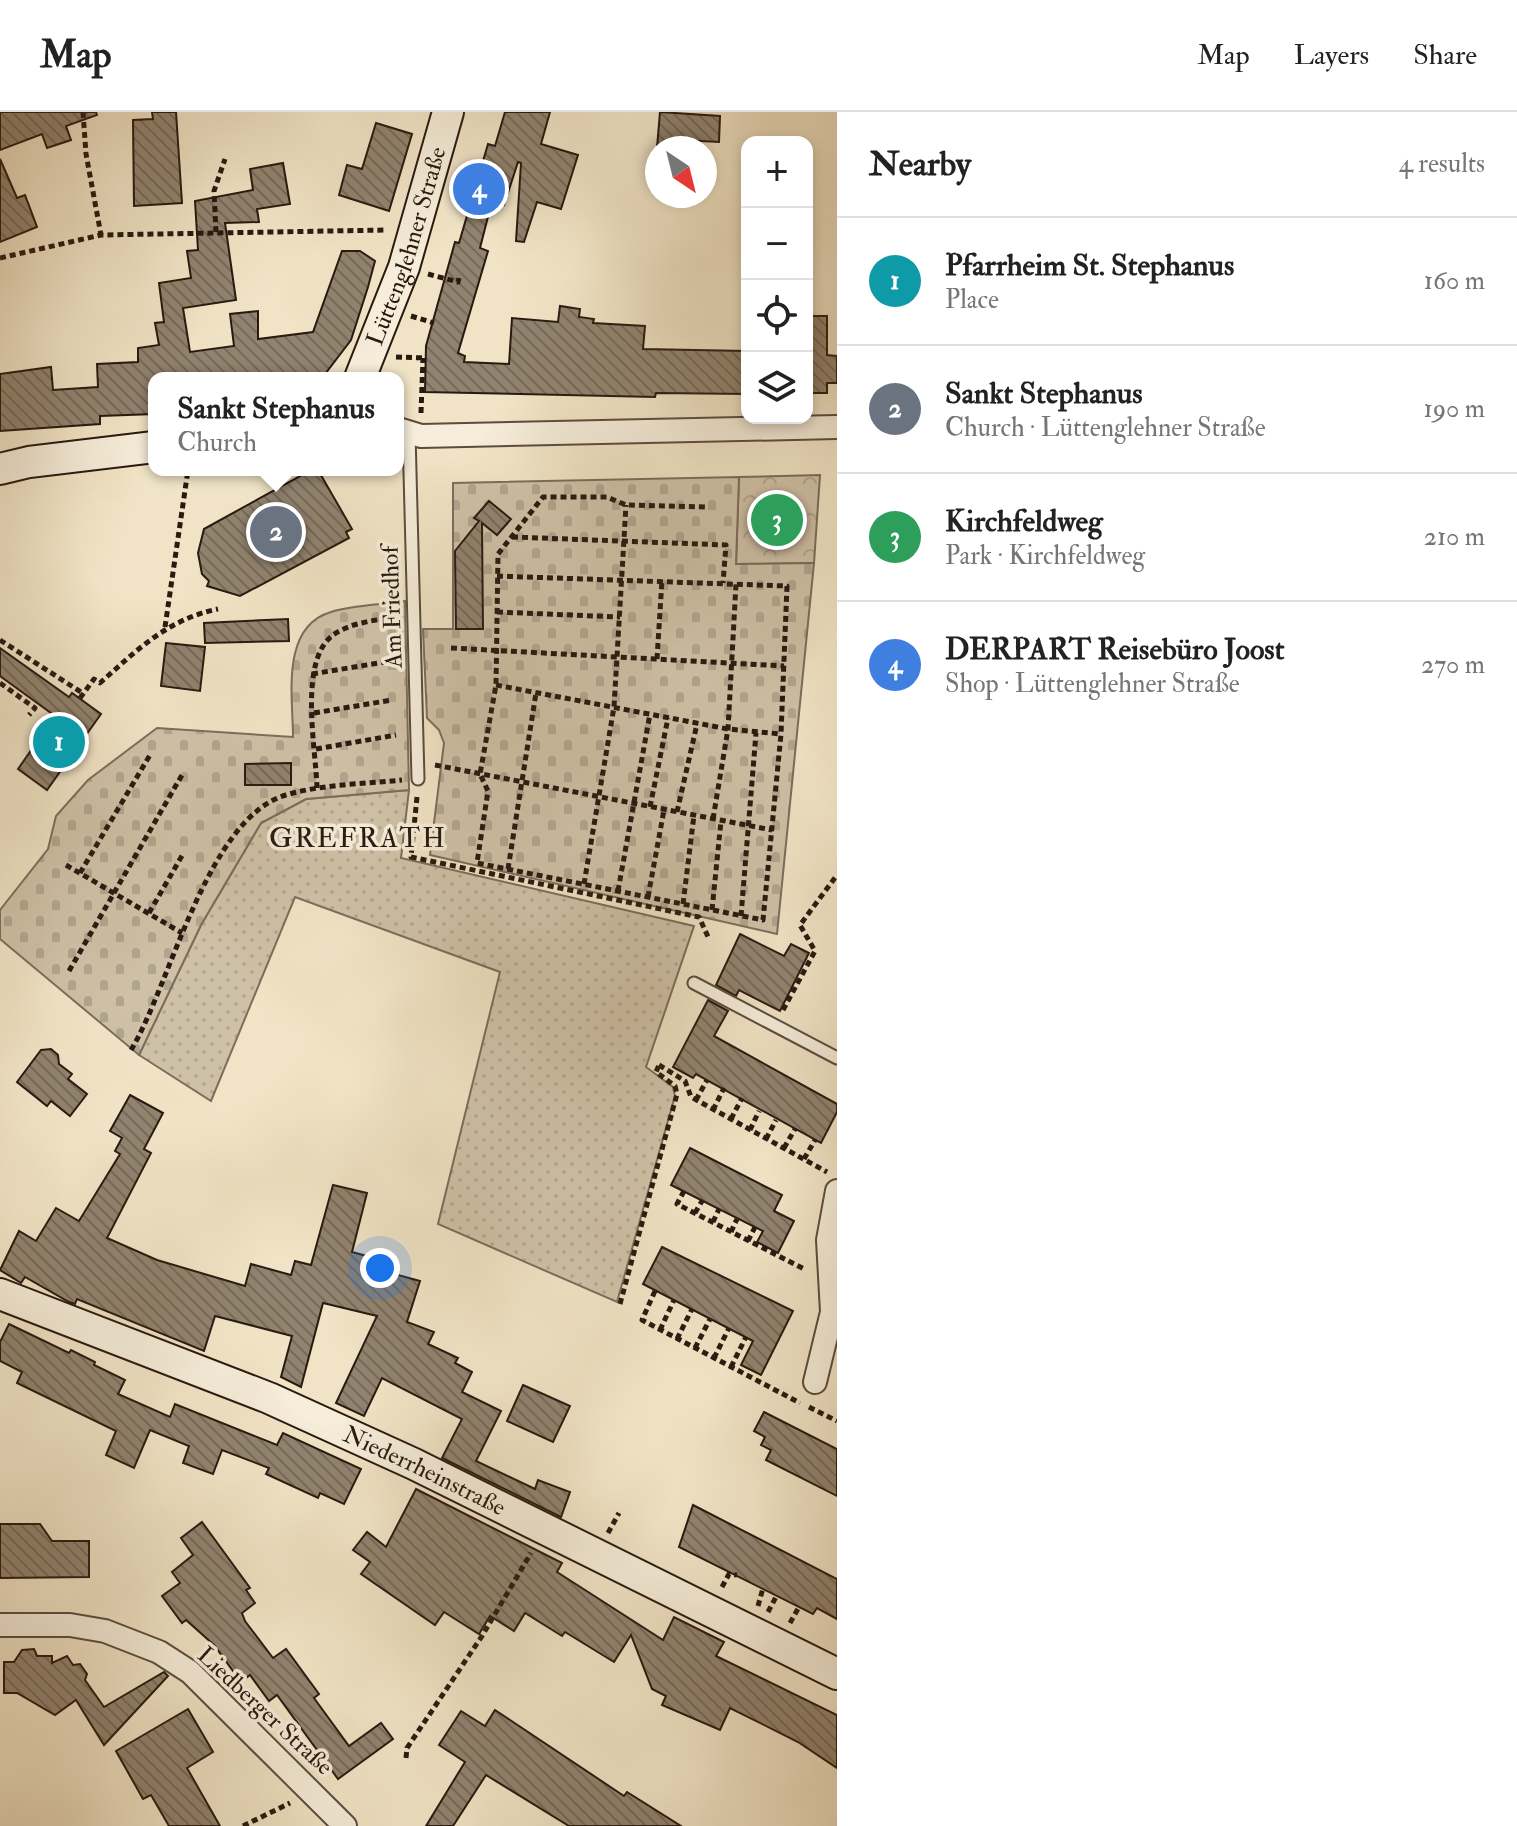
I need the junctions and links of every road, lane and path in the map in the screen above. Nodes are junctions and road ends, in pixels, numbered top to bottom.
1 (83, 112) edge
2 (448, 112) edge
3 (225, 159) dead end
4 (216, 232) junction
5 (414, 233) junction
6 (101, 235) junction
7 (0, 258) edge
8 (423, 358) dead end
9 (363, 372) edge
10 (837, 427) edge
11 (409, 433) edge
12 (148, 448) edge
13 (0, 469) edge
14 (187, 476) edge
15 (626, 505) junction
16 (705, 507) dead end
17 (511, 537) junction
18 (625, 540) junction
19 (497, 576) junction
20 (623, 578) junction
21 (662, 580) junction
22 (723, 583) junction
23 (736, 584) junction
24 (218, 609) dead end
25 (497, 612) junction
26 (414, 615) junction
27 (620, 617) junction
28 (165, 628) junction
29 (0, 640) edge
30 (451, 648) dead end
31 (497, 649) junction
32 (618, 655) junction
33 (657, 659) junction
34 (391, 661) dead end
35 (732, 664) junction
36 (784, 666) junction
37 (312, 674) junction
38 (0, 683) edge
39 (496, 685) junction
40 (536, 693) junction
41 (392, 700) dead end
42 (614, 707) junction
43 (314, 713) junction
44 (650, 714) junction
45 (29, 715) dead end
46 (668, 718) junction
47 (697, 724) junction
48 (728, 729) junction
49 (756, 733) junction
50 (781, 734) junction
51 (396, 735) dead end
52 (316, 749) junction
53 (150, 755) dead end
54 (418, 762) junction
55 (480, 774) junction
56 (182, 775) dead end
57 (418, 779) junction
58 (523, 782) junction
59 (317, 788) junction
60 (599, 797) junction
61 (632, 803) junction
62 (650, 807) junction
63 (664, 810) junction
64 (677, 812) junction
65 (694, 815) junction
66 (713, 819) junction
67 (721, 821) junction
68 (748, 826) junction
69 (772, 830) junction
70 (183, 854) dead end
71 (66, 865) dead end
72 (508, 869) junction
73 (80, 873) junction
74 (837, 875) edge
75 (584, 884) junction
76 (618, 891) junction
77 (114, 892) junction
78 (648, 897) junction
79 (683, 904) junction
80 (700, 907) junction
81 (712, 910) junction
82 (149, 913) junction
83 (741, 916) junction
84 (699, 917) junction
85 (182, 933) junction
86 (709, 939) dead end
87 (69, 971) dead end
88 (694, 983) dead end
89 (775, 1025) junction
90 (131, 1050) dead end
91 (837, 1058) edge
92 (707, 1080) dead end
93 (724, 1088) dead end
94 (742, 1098) dead end
95 (696, 1100) junction
96 (713, 1110) junction
97 (759, 1111) dead end
98 (731, 1119) junction
99 (776, 1120) dead end
100 (795, 1129) dead end
101 (750, 1130) junction
102 (766, 1139) junction
103 (815, 1140) dead end
104 (784, 1148) junction
105 (804, 1159) junction
106 (837, 1177) edge
107 (684, 1191) dead end
108 (837, 1191) edge
109 (702, 1201) dead end
110 (719, 1209) dead end
111 (695, 1213) junction
112 (737, 1219) dead end
113 (713, 1222) junction
114 (755, 1227) dead end
115 (731, 1232) junction
116 (748, 1241) junction
117 (832, 1283) junction
118 (655, 1291) dead end
119 (0, 1294) edge
120 (674, 1300) dead end
121 (620, 1304) dead end
122 (692, 1309) dead end
123 (710, 1319) dead end
124 (729, 1328) dead end
125 (660, 1330) junction
126 (746, 1337) dead end
127 (677, 1339) junction
128 (695, 1348) junction
129 (714, 1358) junction
130 (731, 1367) junction
131 (815, 1382) dead end
132 (837, 1421) edge
133 (545, 1527) junction
134 (0, 1625) edge
135 (837, 1674) edge
136 (406, 1758) dead end
137 (312, 1792) junction
138 (243, 1826) edge
139 (345, 1826) edge

1 - 6 path
2 - 5 main road, Lüttenglehner Straße
3 - 4 path
4 - 5 path
4 - 6 path
5 - 9 main road, Lüttenglehner Straße
6 - 7 path
8 - 11 path
10 - 11 street
11 - 26 lane, Am Friedhof
12 - 13 main road
14 - 28 path
15 - 16 path
15 - 17 path
15 - 18 path
17 - 18 path
17 - 19 path
18 - 20 path
18 - 22 path
19 - 20 path
19 - 25 path
20 - 21 path
20 - 27 path
21 - 22 path
21 - 33 path
22 - 23 path
23 - 35 path
23 - 36 path
24 - 28 path
25 - 27 path
25 - 31 path
26 - 37 path
26 - 54 lane, Am Friedhof
27 - 32 path
28 - 29 path
30 - 31 path
31 - 32 path
31 - 39 path
32 - 33 path
32 - 42 path
33 - 35 path
34 - 37 path
35 - 36 path
35 - 48 path
36 - 50 path
37 - 43 path
38 - 45 path
39 - 40 path
39 - 55 path
40 - 42 path
40 - 58 path
41 - 43 path
42 - 44 path
42 - 60 path
43 - 52 path
44 - 46 path
44 - 61 path
46 - 47 path
46 - 62 path
47 - 48 path
47 - 64 path
48 - 49 path
48 - 66 path
49 - 50 path
49 - 68 path
50 - 69 path
51 - 52 path
52 - 59 path
53 - 73 path
54 - 55 path
54 - 57 lane, Am Friedhof
55 - 58 path
55 - 72 path
56 - 77 path
57 - 59 path
57 - 84 path
58 - 60 path
58 - 72 path
59 - 85 path
60 - 61 path
60 - 75 path
61 - 62 path
61 - 76 path
62 - 63 path
63 - 64 path
63 - 78 path
64 - 65 path
65 - 66 path
65 - 79 path
66 - 67 path
67 - 68 path
67 - 81 path
68 - 69 path
68 - 83 path
69 - 83 path
70 - 82 path
71 - 73 path
72 - 75 path
73 - 77 path
74 - 89 path
75 - 76 path
76 - 78 path
77 - 82 path
77 - 87 path
78 - 79 path
79 - 80 path
80 - 81 path
80 - 84 path
81 - 83 path
82 - 85 path
84 - 86 path
85 - 90 path
88 - 89 lane
89 - 91 lane
92 - 95 path
93 - 96 path
94 - 98 path
95 - 96 path
95 - 121 path
96 - 98 path
97 - 101 path
98 - 101 path
99 - 102 path
100 - 104 path
101 - 102 path
102 - 104 path
103 - 105 path
104 - 105 path
105 - 106 path
107 - 111 path
108 - 117 street
109 - 111 path
110 - 113 path
111 - 113 path
112 - 115 path
113 - 115 path
114 - 116 path
115 - 116 path
116 - 117 path
117 - 131 street
118 - 125 path
119 - 133 main road, Niederrheinstraße
120 - 125 path
122 - 127 path
123 - 128 path
124 - 129 path
125 - 127 path
126 - 130 path
127 - 128 path
128 - 129 path
129 - 130 path
130 - 132 path
133 - 135 main road, Niederrheinstraße
133 - 136 path
134 - 137 street, Liedberger Straße
137 - 138 path
137 - 139 street, Liedberger Straße

